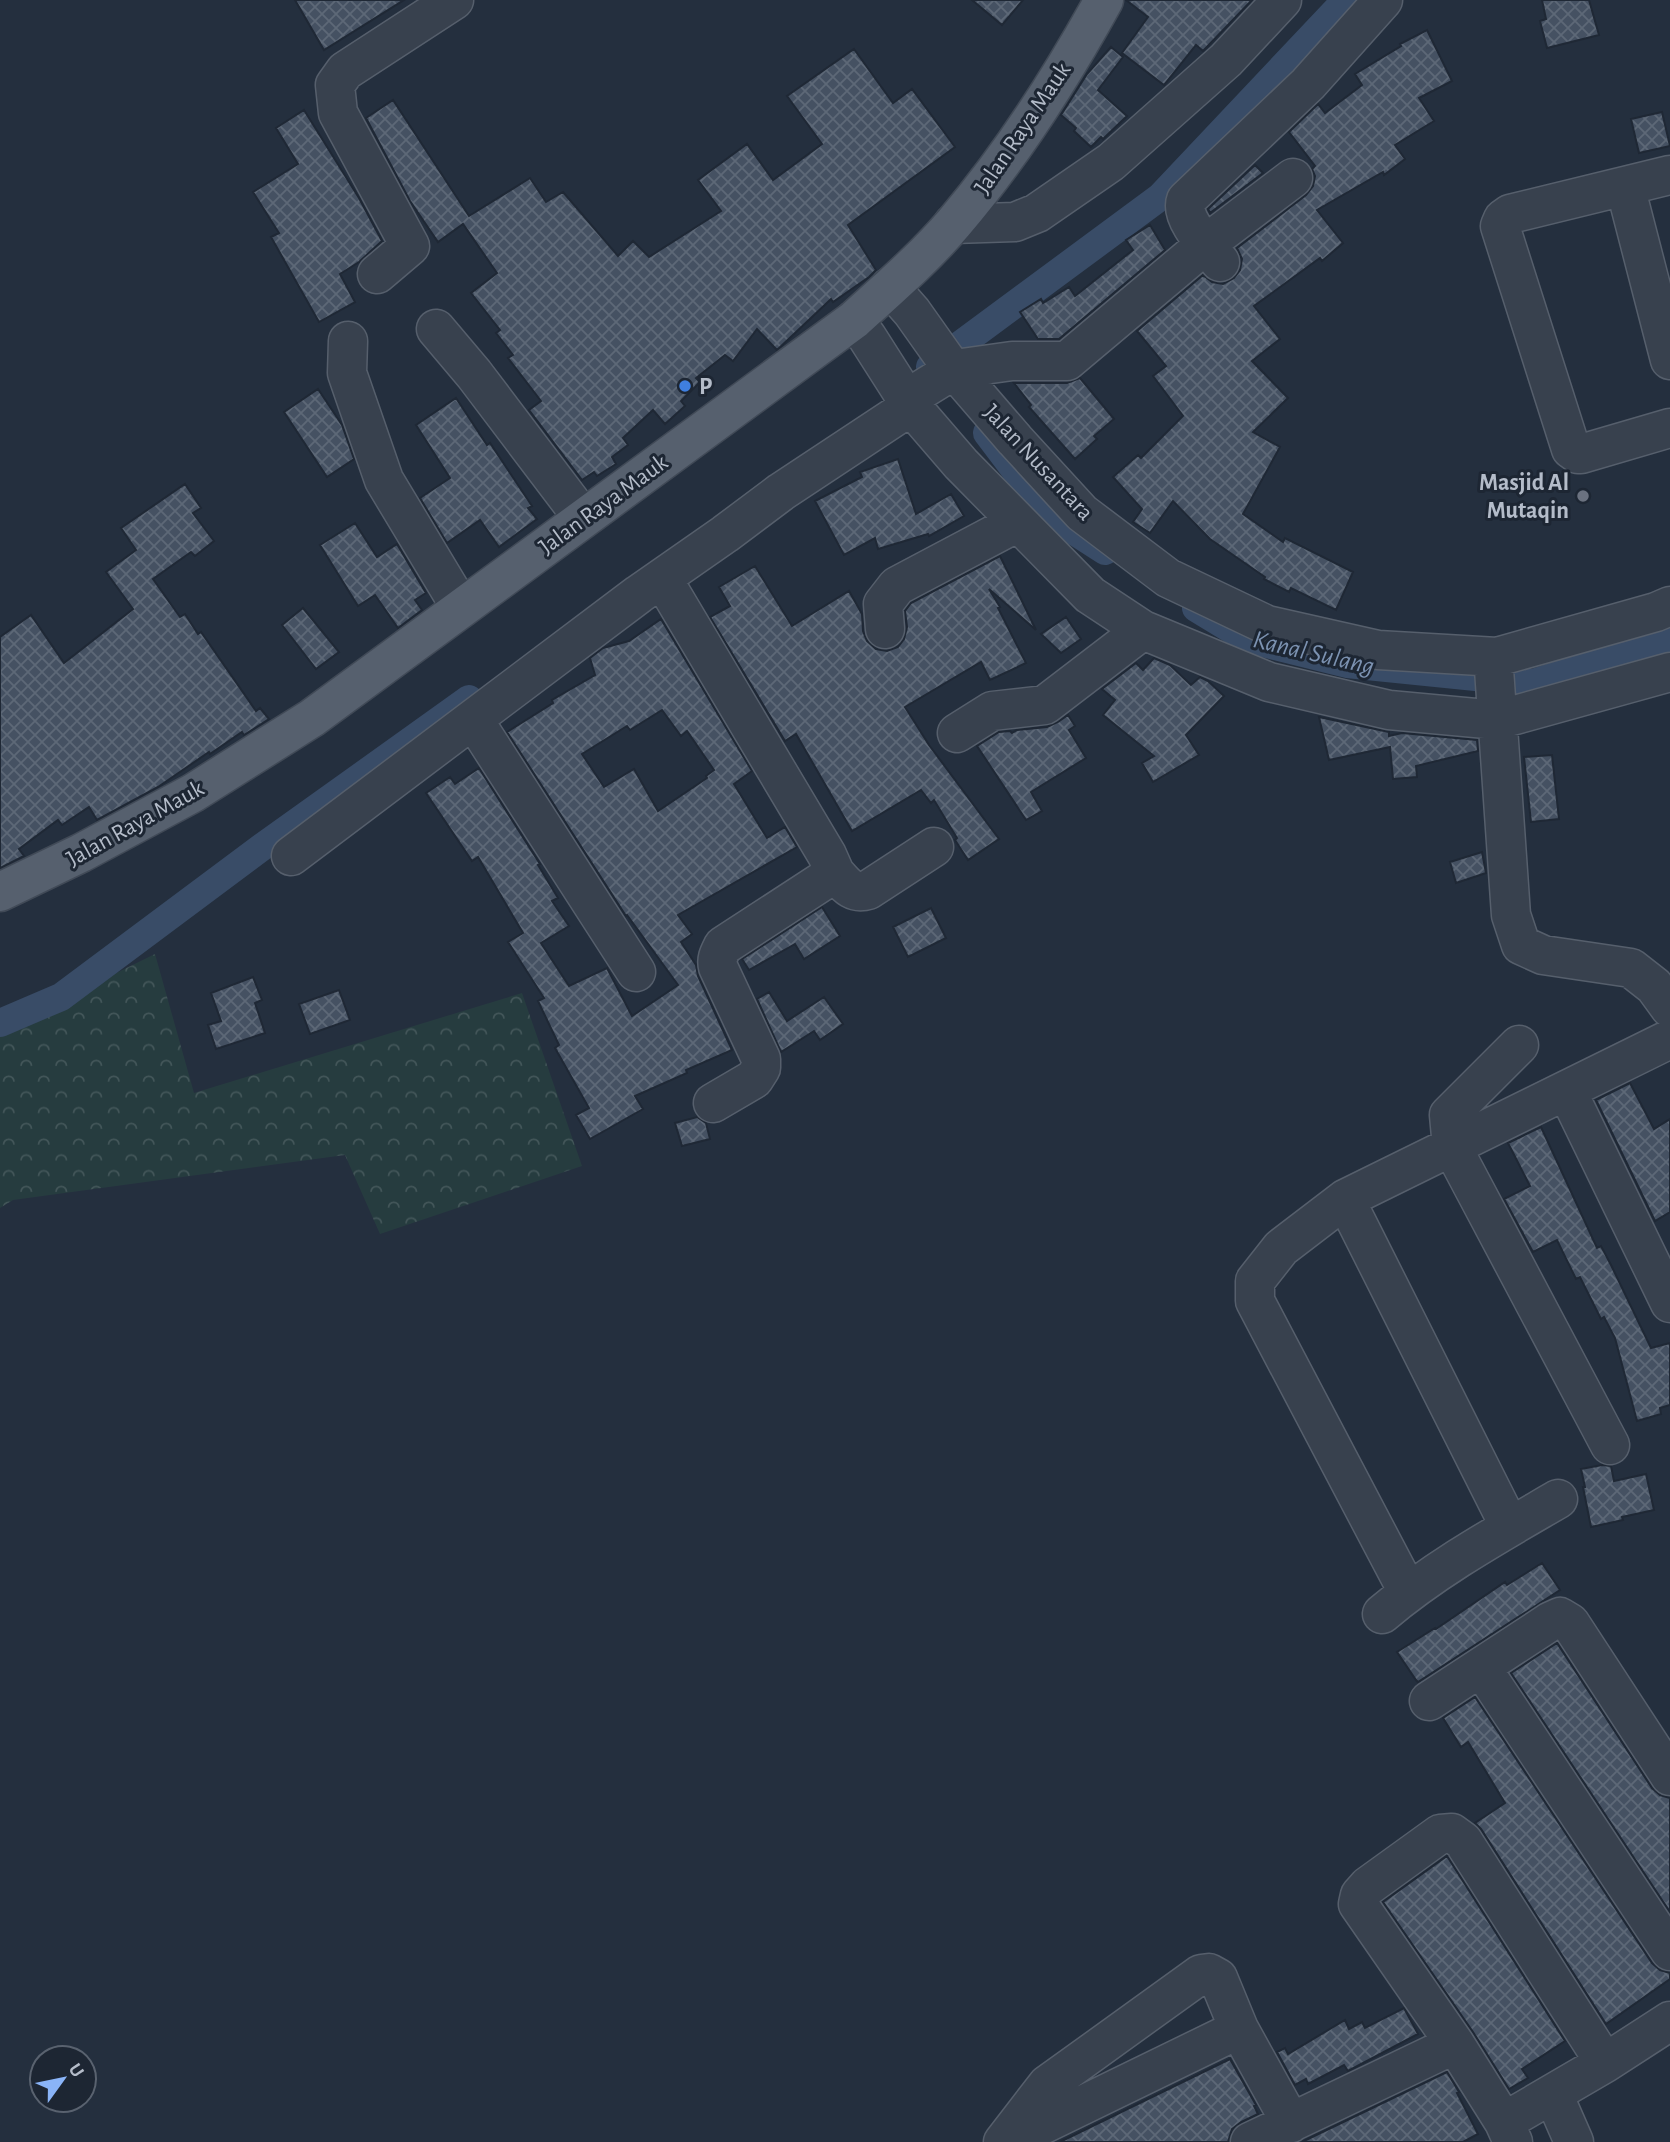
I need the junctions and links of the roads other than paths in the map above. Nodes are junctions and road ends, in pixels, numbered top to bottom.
1 (454, 0) edge
2 (1104, 0) edge
3 (1282, 0) edge
4 (1383, 0) edge
5 (1670, 175) edge
6 (1293, 178) dead end
7 (1625, 186) junction
8 (953, 224) junction
9 (1213, 253) junction
10 (377, 274) dead end
11 (901, 300) junction
12 (436, 329) dead end
13 (860, 329) junction
14 (348, 341) dead end
15 (1670, 360) edge
16 (950, 367) junction
17 (911, 398) junction
18 (1670, 428) edge
19 (583, 518) junction
20 (1017, 522) junction
21 (662, 578) junction
22 (1670, 606) edge
23 (461, 608) junction
24 (885, 629) dead end
25 (1143, 630) junction
26 (1495, 663) junction
27 (1670, 672) edge
28 (1496, 715) junction
29 (473, 719) junction
30 (957, 733) dead end
31 (934, 847) dead end
32 (291, 856) dead end
33 (835, 873) junction
34 (0, 892) edge
35 (636, 971) dead end
36 (1670, 1008) edge
37 (1670, 1039) edge
38 (1519, 1045) dead end
39 (1567, 1091) junction
40 (713, 1103) dead end
41 (1452, 1147) junction
42 (1345, 1199) junction
43 (1670, 1303) edge
44 (1610, 1445) dead end
45 (1558, 1499) dead end
46 (1510, 1527) junction
47 (1482, 1667) junction
48 (1429, 1701) dead end
49 (1670, 1776) edge
50 (1670, 1951) edge
51 (1670, 2021) edge
52 (1240, 2029) junction
53 (1455, 2044) junction
54 (1605, 2063) junction
55 (1553, 2094) junction
56 (1291, 2123) junction
57 (1508, 2132) edge
58 (1005, 2142) edge
59 (1250, 2142) edge
60 (1574, 2142) edge

1 - 10 street
2 - 8 main road, Jalan Raya Mauk
3 - 8 street
4 - 9 street
5 - 7 street
6 - 9 street
7 - 15 street
7 - 18 street
8 - 11 main road, Jalan Raya Mauk
9 - 16 street
11 - 13 main road, Jalan Raya Mauk
11 - 16 street, Jalan Nusantara
12 - 19 street
13 - 17 street
13 - 19 main road, Jalan Raya Mauk
14 - 23 street
16 - 17 street
16 - 26 street, Jalan Nusantara
17 - 20 street
17 - 21 street
19 - 23 main road, Jalan Raya Mauk
20 - 24 street
20 - 25 street
21 - 29 street
21 - 33 street
22 - 26 street, Jalan Nusantara
23 - 34 main road, Jalan Raya Mauk
25 - 28 street
25 - 30 street
26 - 28 street
27 - 28 street
28 - 36 street
29 - 32 street
29 - 35 street
31 - 33 street
33 - 40 street
37 - 39 street
38 - 41 street
39 - 41 street
39 - 43 street
41 - 42 street
41 - 44 street
42 - 46 street
42 - 46 street
45 - 46 street
47 - 48 street
47 - 49 street
47 - 50 street
51 - 54 street
52 - 56 street
52 - 58 street
52 - 58 street
53 - 54 street
53 - 56 street
53 - 57 street
54 - 55 street
55 - 57 street
55 - 60 street
56 - 59 street

